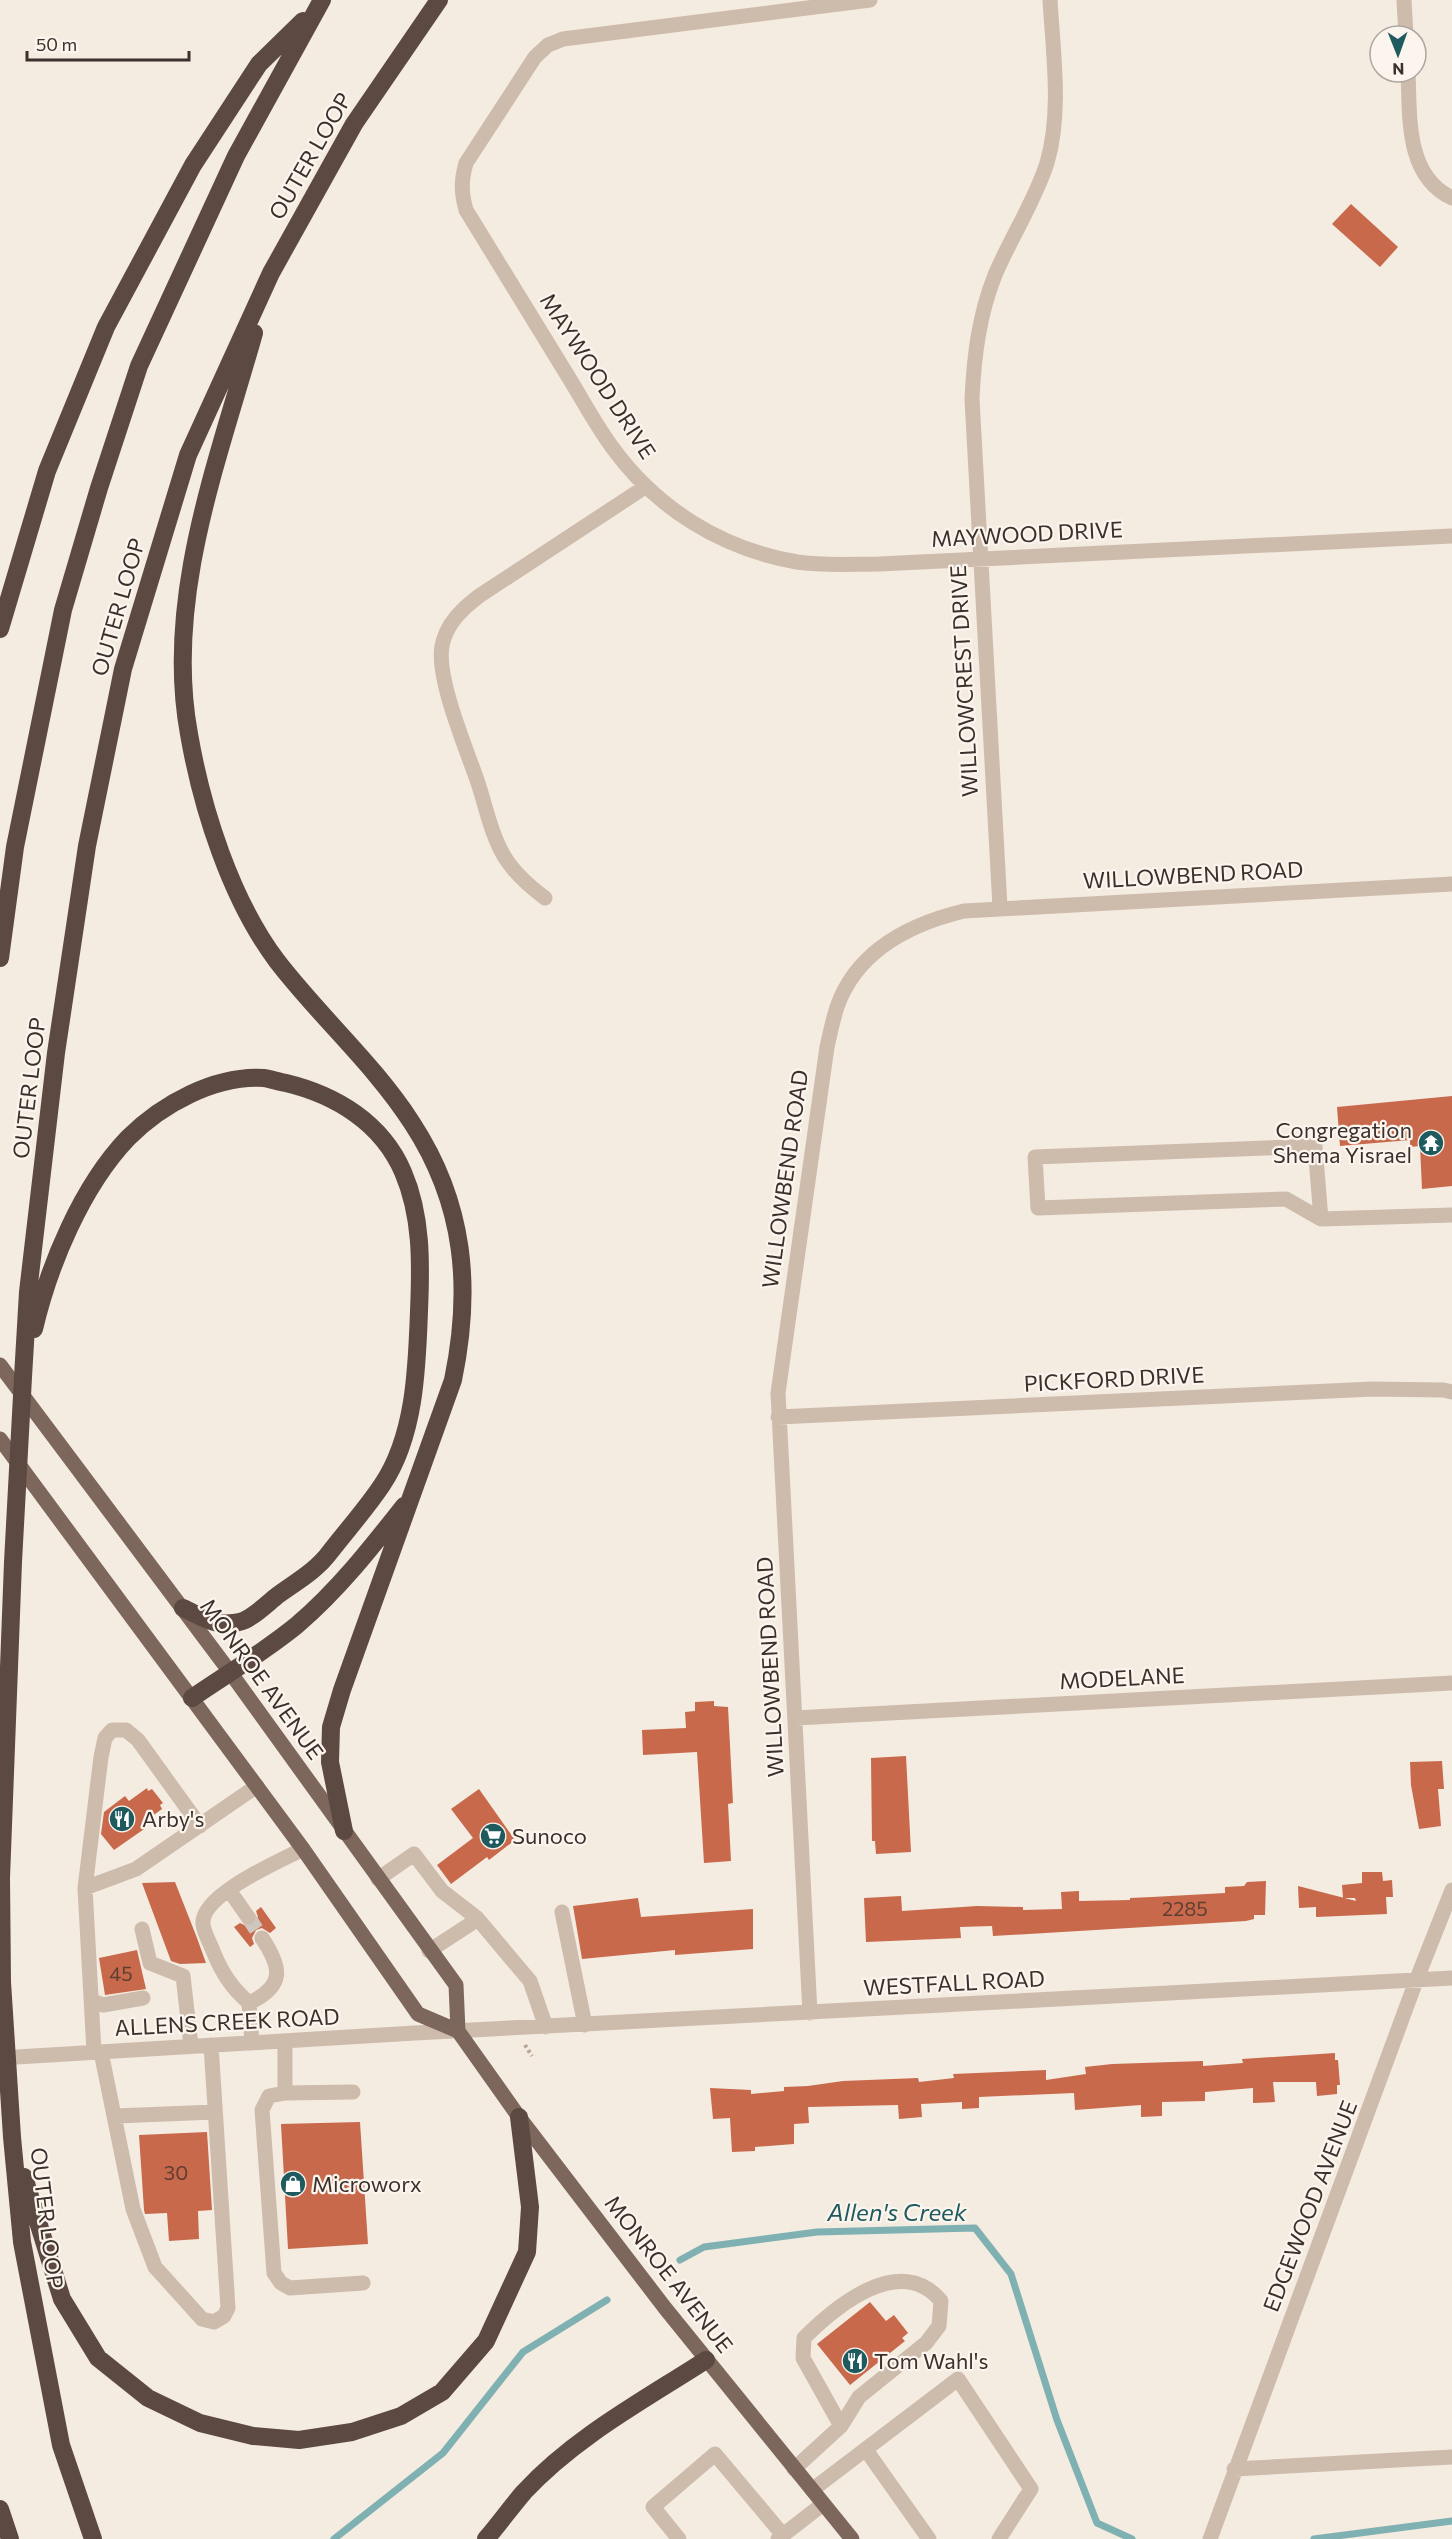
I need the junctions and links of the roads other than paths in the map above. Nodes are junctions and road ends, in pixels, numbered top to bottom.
1 (439, 0) edge
2 (870, 0) edge
3 (1050, 0) edge
4 (1404, 0) edge
5 (321, 2) edge
6 (1405, 24) edge
7 (1409, 84) edge
8 (1452, 198) edge
9 (271, 273) junction
10 (645, 487) junction
11 (1452, 536) edge
12 (980, 559) junction
13 (0, 628) edge
14 (1452, 884) edge
15 (545, 898) dead end
16 (1000, 907) junction
17 (0, 958) edge
18 (1452, 1215) edge
19 (1321, 1219) junction
20 (0, 1365) edge
21 (22, 1377) junction
22 (1452, 1392) edge
23 (778, 1416) junction
24 (0, 1439) edge
25 (416, 1490) junction
26 (183, 1608) junction
27 (230, 1672) junction
28 (1452, 1683) edge
29 (192, 1698) junction
30 (795, 1718) junction
31 (257, 1786) junction
32 (200, 1826) junction
33 (344, 1831) junction
34 (303, 1849) junction
35 (378, 1879) junction
36 (85, 1888) junction
37 (229, 1890) junction
38 (1452, 1890) edge
39 (562, 1912) dead end
40 (248, 1917) tunnel mouth
41 (478, 1919) junction
42 (142, 1929) dead end
43 (262, 1938) tunnel mouth
44 (429, 1951) junction
45 (1452, 1978) edge
46 (1416, 1981) junction
47 (143, 1998) dead end
48 (93, 2001) junction
49 (249, 2003) junction
50 (810, 2013) junction
51 (585, 2025) junction
52 (546, 2027) junction
53 (458, 2031) junction
54 (285, 2041) junction
55 (252, 2043) junction
56 (211, 2045) junction
57 (191, 2046) junction
58 (98, 2052) junction
59 (0, 2058) edge
60 (354, 2092) dead end
61 (285, 2093) junction
62 (215, 2112) junction
63 (115, 2116) junction
64 (519, 2116) junction
65 (12, 2137) junction
66 (363, 2283) dead end
67 (706, 2360) junction
68 (841, 2426) junction
69 (866, 2450) junction
70 (1452, 2457) edge
71 (794, 2469) junction
72 (1234, 2469) junction
73 (812, 2490) junction
74 (823, 2504) junction
75 (0, 2510) edge
76 (1211, 2535) edge
77 (781, 2537) edge
78 (10, 2539) edge
79 (93, 2539) edge
80 (486, 2539) edge
81 (680, 2539) edge
82 (852, 2539) edge
83 (929, 2539) edge
84 (999, 2539) edge

1 - 9 highway, OUTER LOOP
2 - 10 street, MAYWOOD DRIVE
3 - 12 street, WILLOWCREST DRIVE
4 - 6 street
5 - 13 highway
5 - 17 highway
7 - 8 street
9 - 21 highway, OUTER LOOP
9 - 25 highway
10 - 12 street, MAYWOOD DRIVE
10 - 15 street
11 - 12 street, MAYWOOD DRIVE
12 - 16 street, WILLOWCREST DRIVE
14 - 16 street, WILLOWBEND ROAD
16 - 23 street, WILLOWBEND ROAD
18 - 19 street
19 - 19 street
20 - 26 main road, MONROE AVENUE
21 - 26 highway
21 - 65 highway, OUTER LOOP
22 - 23 street, PICKFORD DRIVE
23 - 30 street, WILLOWBEND ROAD
24 - 29 main road
25 - 27 highway
25 - 33 highway
26 - 27 main road, MONROE AVENUE
27 - 29 highway
27 - 33 main road, MONROE AVENUE
28 - 30 street, MODELANE
29 - 31 main road
30 - 50 street, WILLOWBEND ROAD
31 - 32 street
31 - 34 main road
32 - 36 street
32 - 36 street
33 - 35 main road, MONROE AVENUE
34 - 37 street
34 - 53 main road
35 - 41 street
35 - 44 main road, MONROE AVENUE
36 - 48 street
37 - 40 street
37 - 49 street
38 - 46 street, EDGEWOOD AVENUE
39 - 51 street
41 - 44 street
41 - 52 street
42 - 57 street
43 - 49 street
44 - 53 main road, MONROE AVENUE
45 - 46 street, WESTFALL ROAD
46 - 50 street, WESTFALL ROAD
46 - 72 street, EDGEWOOD AVENUE
47 - 48 street
48 - 58 street
49 - 55 street
50 - 51 street, WESTFALL ROAD
51 - 52 street, WESTFALL ROAD
52 - 53 street, WESTFALL ROAD
53 - 54 street, ALLENS CREEK ROAD
53 - 64 main road, MONROE AVENUE
54 - 55 street, ALLENS CREEK ROAD
54 - 61 street
55 - 56 street, ALLENS CREEK ROAD
56 - 57 street, ALLENS CREEK ROAD
56 - 62 street
57 - 58 street, ALLENS CREEK ROAD
58 - 59 street, ALLENS CREEK ROAD
58 - 63 street
60 - 61 street
61 - 66 street
62 - 63 street
62 - 63 street
64 - 65 highway
64 - 67 main road, MONROE AVENUE
65 - 79 highway, OUTER LOOP
67 - 71 main road, MONROE AVENUE
67 - 80 highway
68 - 68 street
68 - 71 street
69 - 73 street
69 - 83 street
69 - 84 street
70 - 72 street
71 - 73 main road, MONROE AVENUE
72 - 76 street, EDGEWOOD AVENUE
73 - 74 main road, MONROE AVENUE
74 - 77 street
74 - 82 main road, MONROE AVENUE
75 - 78 highway
77 - 81 street

